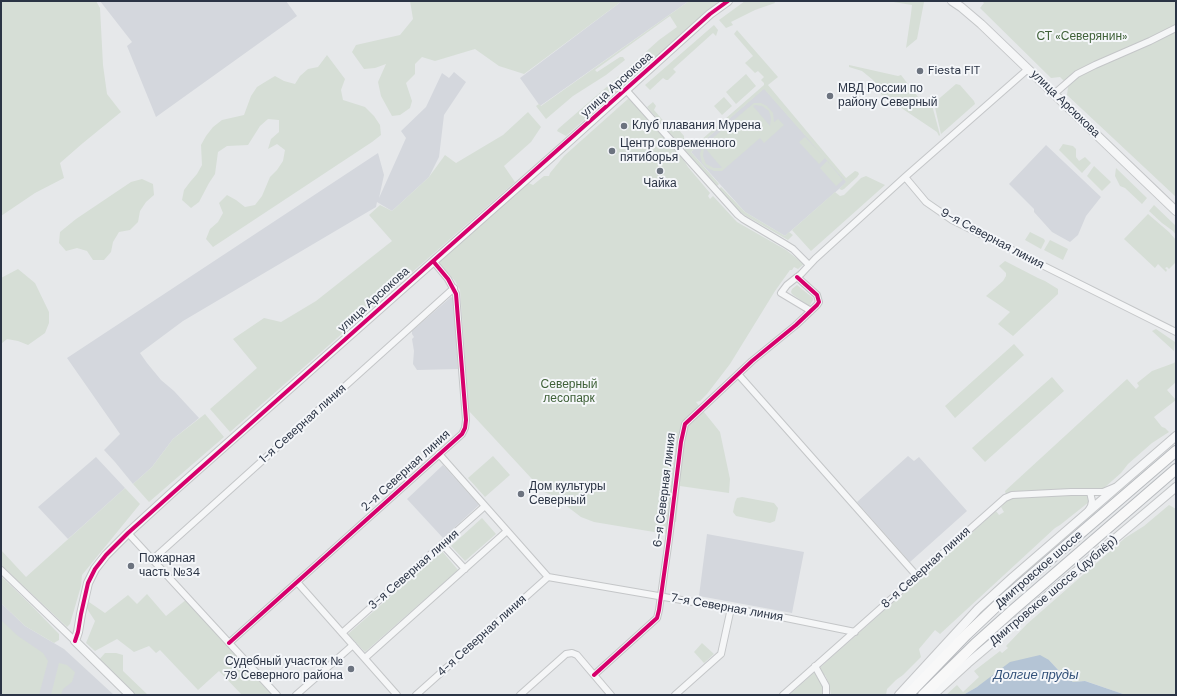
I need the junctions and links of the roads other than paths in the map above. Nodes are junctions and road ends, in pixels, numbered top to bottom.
1 (728, 1) edge
2 (952, 1) edge
3 (1176, 28) edge
4 (1028, 69) junction
5 (626, 90) junction
6 (1054, 94) junction
7 (905, 178) junction
8 (1176, 211) edge
9 (433, 261) junction
10 (809, 265) junction
11 (797, 277) junction
12 (454, 288) junction
13 (811, 311) junction
14 (1176, 332) edge
15 (738, 374) junction
16 (1176, 436) edge
17 (1176, 452) edge
18 (439, 454) junction
19 (1176, 469) edge
20 (1116, 487) junction
21 (1090, 492) junction
22 (1174, 492) edge
23 (485, 506) junction
24 (1088, 512) junction
25 (507, 531) junction
26 (128, 533) junction
27 (442, 544) junction
28 (152, 560) junction
29 (464, 569) junction
30 (1, 570) edge
31 (917, 576) junction
32 (548, 577) junction
33 (297, 582) junction
34 (661, 596) junction
35 (731, 608) junction
36 (855, 632) junction
37 (342, 633) junction
38 (75, 641) junction
39 (229, 643) junction
40 (353, 646) junction
41 (364, 658) junction
42 (815, 666) junction
43 (594, 675) junction
44 (130, 695) edge
45 (277, 695) edge
46 (296, 695) edge
47 (397, 695) edge
48 (416, 695) edge
49 (520, 695) edge
50 (611, 695) edge
51 (675, 695) edge
52 (783, 695) edge
53 (826, 695) edge
54 (899, 695) edge
55 (908, 695) edge
56 (923, 695) edge
57 (933, 695) edge

1 - 5 street, улица Арсюкова
2 - 4 street, улица Арсюкова
3 - 6 street
4 - 6 street, улица Арсюкова
4 - 7 street
5 - 9 street, улица Арсюкова
5 - 10 street
6 - 8 street, улица Арсюкова
7 - 10 street
7 - 14 street, 9-я Северная линия
9 - 12 street, 2-я Северная линия
9 - 26 street, улица Арсюкова
10 - 11 street
11 - 13 street
11 - 13 street
12 - 18 street, 2-я Северная линия
12 - 28 street, 1-я Северная линия
13 - 15 street, 6-я Северная линия
15 - 31 street
15 - 34 street, 6-я Северная линия
16 - 20 street
17 - 55 highway, Дмитровское шоссе
18 - 23 street
18 - 33 street, 2-я Северная линия
19 - 56 highway, Дмитровское шоссе
20 - 21 street, 8-я Северная линия
20 - 24 street
21 - 24 street
21 - 31 street, 8-я Северная линия
22 - 57 street, Дмитровское шоссе (дублёр)
23 - 25 street
23 - 27 street, 3-я Северная линия
24 - 54 street
25 - 29 street
25 - 32 street
26 - 28 street
26 - 38 street, улица Арсюкова
27 - 29 street
27 - 37 street, 3-я Северная линия
28 - 39 street
29 - 41 street
30 - 38 street
31 - 36 street, 8-я Северная линия
32 - 34 street, 7-я Северная линия
32 - 48 street, 4-я Северная линия
33 - 37 street
33 - 39 street, 2-я Северная линия
34 - 35 street, 7-я Северная линия
34 - 43 street, 6-я Северная линия
35 - 36 street, 7-я Северная линия
35 - 51 street
36 - 42 street, 8-я Северная линия
37 - 40 street
38 - 44 street
39 - 45 street
40 - 41 street
40 - 46 street
41 - 47 street
42 - 52 street, 8-я Северная линия
42 - 53 street
43 - 49 street
43 - 50 street

